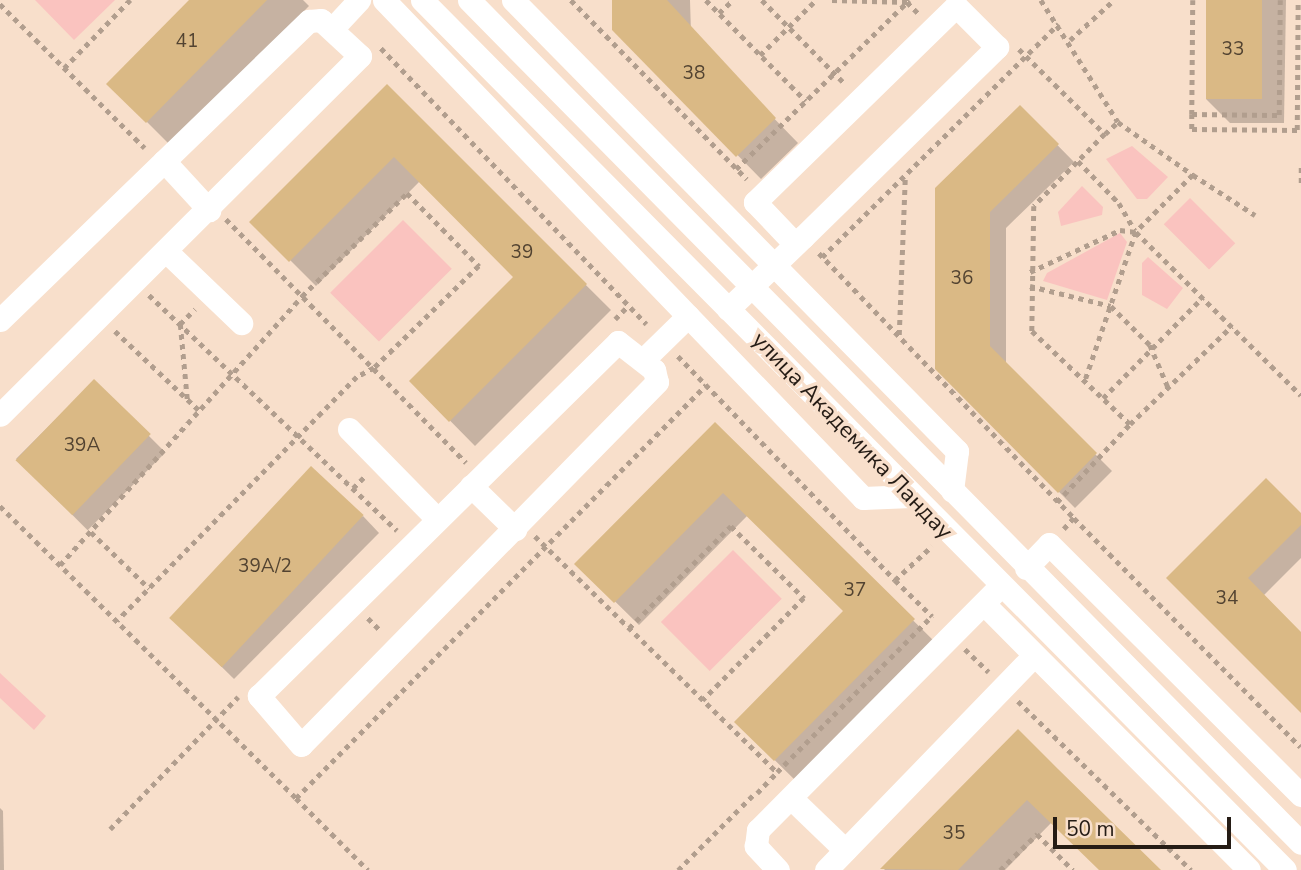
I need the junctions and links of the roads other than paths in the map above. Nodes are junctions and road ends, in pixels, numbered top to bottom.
1 (359, 0) edge
2 (384, 0) edge
3 (422, 0) edge
4 (469, 0) edge
5 (513, 0) edge
6 (332, 29) junction
7 (155, 155) junction
8 (211, 208) junction
9 (799, 240) junction
10 (171, 256) junction
11 (775, 264) junction
12 (754, 284) junction
13 (728, 309) junction
14 (688, 316) junction
15 (0, 320) edge
16 (241, 323) dead end
17 (643, 360) junction
18 (0, 415) edge
19 (349, 429) dead end
20 (476, 481) junction
21 (952, 491) junction
22 (911, 496) junction
23 (437, 519) junction
24 (518, 526) junction
25 (1026, 568) junction
26 (999, 587) junction
27 (984, 604) junction
28 (1034, 655) junction
29 (1301, 795) edge
30 (791, 798) junction
31 (1301, 842) edge
32 (845, 850) junction
33 (778, 870) edge
34 (827, 870) edge
35 (1249, 870) edge
36 (1285, 870) edge

1 - 6 street
2 - 14 street
3 - 13 street, улица Академика Ландау
4 - 12 street, улица Академика Ландау
5 - 11 street
6 - 7 street
6 - 8 street
7 - 8 street
7 - 15 street
8 - 10 street
9 - 9 street
9 - 11 street
10 - 16 street
10 - 18 street
11 - 12 street
11 - 21 street
12 - 13 street
12 - 21 street, улица Академика Ландау
13 - 22 street, улица Академика Ландау
14 - 17 street
14 - 22 street
17 - 20 street
17 - 24 street
19 - 23 street
20 - 23 street
20 - 24 street
21 - 25 street, улица Академика Ландау
22 - 26 street, улица Академика Ландау
23 - 24 street
25 - 29 street
25 - 31 street, улица Академика Ландау
26 - 27 street
26 - 36 street, улица Академика Ландау
27 - 28 street
27 - 30 street
28 - 32 street
28 - 35 street
30 - 32 street
30 - 33 street
32 - 34 street

